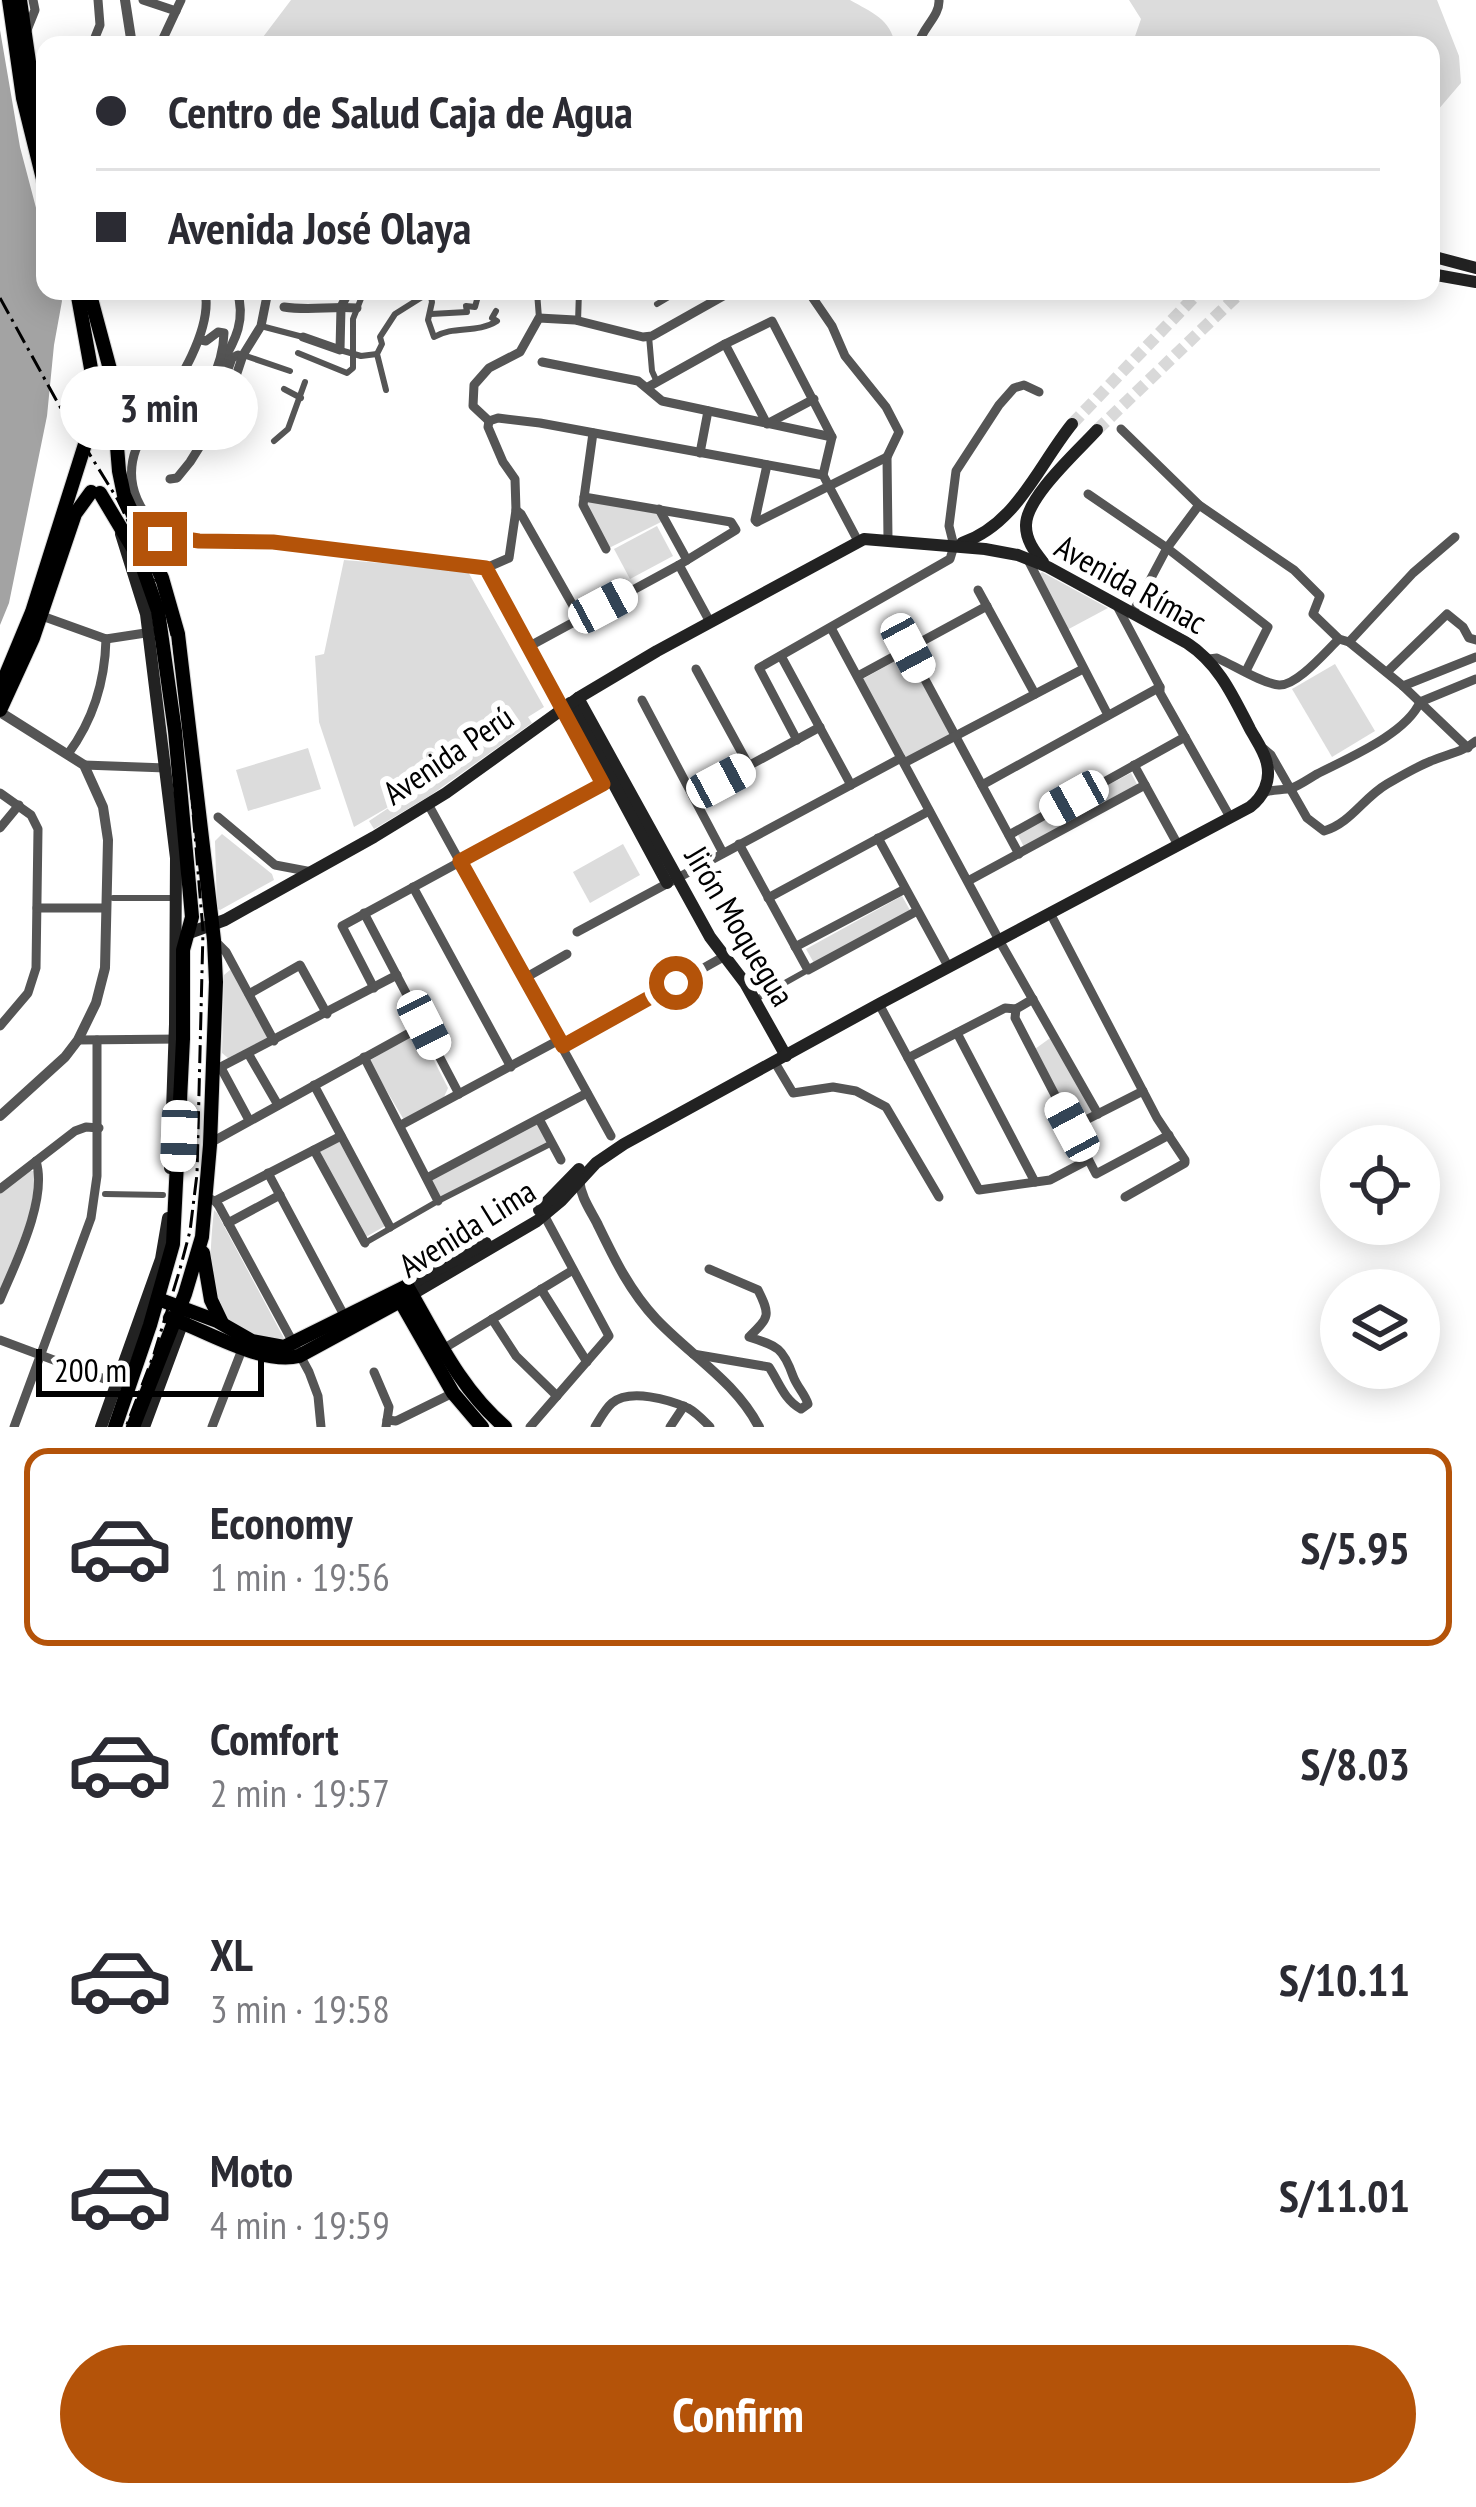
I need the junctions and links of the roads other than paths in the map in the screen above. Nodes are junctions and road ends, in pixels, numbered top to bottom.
1 (9, 0) edge
2 (20, 0) edge
3 (33, 0) edge
4 (98, 0) edge
5 (125, 0) edge
6 (143, 0) edge
7 (939, 0) edge
8 (178, 6) edge
9 (25, 34) junction
10 (96, 36) edge
11 (131, 36) edge
12 (164, 36) edge
13 (920, 36) edge
14 (36, 88) edge
15 (36, 151) edge
16 (1440, 258) edge
17 (1476, 268) edge
18 (1440, 276) edge
19 (1476, 283) edge
20 (78, 300) edge
21 (91, 300) edge
22 (206, 300) edge
23 (239, 300) edge
24 (266, 300) edge
25 (344, 300) edge
26 (360, 300) edge
27 (417, 300) edge
28 (432, 300) edge
29 (477, 300) edge
30 (538, 300) edge
31 (578, 300) edge
32 (664, 300) edge
33 (713, 300) edge
34 (814, 300) edge
35 (657, 304) dead end
36 (284, 307) dead end
37 (340, 307) junction
38 (357, 308) junction
39 (496, 311) dead end
40 (430, 314) junction
41 (539, 318) junction
42 (578, 322) junction
43 (261, 326) junction
44 (649, 336) junction
45 (303, 337) joint
46 (201, 340) junction
47 (724, 344) junction
48 (340, 350) junction
49 (298, 353) dead end
50 (352, 354) junction
51 (377, 354) junction
52 (243, 356) junction
53 (542, 362) dead end
54 (218, 368) junction
55 (290, 370) dead end
56 (305, 382) dead end
57 (652, 384) junction
58 (284, 389) dead end
59 (208, 390) junction
60 (386, 390) dead end
61 (1039, 392) dead end
62 (301, 398) junction
63 (814, 399) junction
64 (708, 411) junction
65 (489, 421) junction
66 (767, 424) junction
67 (1072, 424) tunnel mouth
68 (1121, 429) dead end
69 (1096, 430) tunnel mouth
70 (593, 433) junction
71 (832, 437) junction
72 (175, 440) dead end
73 (274, 441) dead end
74 (700, 453) junction
75 (887, 457) junction
76 (80, 465) junction
77 (767, 465) junction
78 (119, 473) junction
79 (170, 478) dead end
80 (826, 480) junction
81 (95, 493) junction
82 (1088, 494) dead end
83 (584, 497) junction
84 (1198, 505) junction
85 (659, 509) junction
86 (516, 510) junction
87 (153, 525) junction
88 (172, 537) junction
89 (1455, 537) dead end
90 (888, 539) junction
91 (858, 541) junction
92 (954, 546) junction
93 (148, 548) junction
94 (1167, 548) junction
95 (606, 549) dead end
96 (1027, 558) junction
97 (683, 563) junction
98 (1048, 567) junction
99 (486, 568) junction
100 (978, 590) dead end
101 (987, 606) junction
102 (1117, 606) junction
103 (1132, 614) junction
104 (42, 616) junction
105 (580, 618) junction
106 (710, 622) junction
107 (831, 628) junction
108 (156, 631) junction
109 (106, 639) junction
110 (1344, 640) junction
111 (1476, 640) edge
112 (528, 646) junction
113 (908, 648) junction
114 (781, 656) junction
115 (1476, 657) edge
116 (1209, 659) junction
117 (1233, 665) junction
118 (696, 669) dead end
119 (1083, 669) junction
120 (1246, 670) junction
121 (1387, 672) junction
122 (858, 676) junction
123 (1222, 676) junction
124 (1476, 679) edge
125 (1160, 686) junction
126 (1403, 686) junction
127 (0, 689) edge
128 (1035, 694) junction
129 (642, 700) dead end
130 (1420, 702) junction
131 (569, 703) junction
132 (0, 711) edge
133 (1108, 715) junction
134 (820, 727) junction
135 (956, 736) junction
136 (1185, 737) junction
137 (797, 740) junction
138 (1258, 743) junction
139 (1472, 744) edge
140 (68, 754) junction
141 (903, 760) junction
142 (84, 765) junction
143 (1134, 765) junction
144 (749, 766) junction
145 (166, 768) junction
146 (850, 785) junction
147 (982, 785) junction
148 (1145, 785) junction
149 (1289, 789) junction
150 (0, 794) edge
151 (1262, 794) junction
152 (693, 796) junction
153 (428, 804) junction
154 (19, 805) junction
155 (929, 811) junction
156 (218, 817) dead end
157 (1230, 818) junction
158 (0, 828) edge
159 (1009, 835) junction
160 (878, 838) junction
161 (740, 844) junction
162 (1178, 845) junction
163 (723, 853) junction
164 (1019, 854) junction
165 (460, 861) junction
166 (313, 872) junction
167 (672, 880) junction
168 (968, 880) junction
169 (413, 887) junction
170 (905, 889) junction
171 (177, 898) junction
172 (768, 898) junction
173 (109, 903) junction
174 (37, 908) junction
175 (917, 911) junction
176 (364, 913) junction
177 (1050, 913) junction
178 (577, 932) dead end
179 (189, 933) junction
180 (212, 933) junction
181 (999, 940) junction
182 (795, 947) junction
183 (567, 953) dead end
184 (725, 956) junction
185 (948, 966) junction
186 (808, 970) junction
187 (397, 975) junction
188 (525, 978) junction
189 (374, 988) junction
190 (249, 994) junction
191 (758, 998) dead end
192 (1033, 1000) junction
193 (878, 1004) junction
194 (0, 1007) edge
195 (1016, 1009) junction
196 (327, 1013) junction
197 (4, 1023) edge
198 (424, 1025) junction
199 (957, 1034) junction
200 (179, 1039) junction
201 (78, 1040) junction
202 (98, 1040) junction
203 (274, 1041) junction
204 (561, 1043) junction
205 (249, 1054) junction
206 (782, 1055) junction
207 (364, 1057) junction
208 (908, 1058) junction
209 (511, 1066) junction
210 (217, 1069) junction
211 (314, 1085) junction
212 (1143, 1091) junction
213 (587, 1093) junction
214 (459, 1094) junction
215 (278, 1105) junction
216 (1, 1113) edge
217 (1098, 1114) junction
218 (539, 1119) junction
219 (249, 1120) junction
220 (401, 1125) junction
221 (99, 1127) junction
222 (1072, 1127) junction
223 (1168, 1135) junction
224 (341, 1136) junction
225 (611, 1136) dead end
226 (210, 1143) junction
227 (552, 1143) junction
228 (314, 1150) junction
229 (561, 1160) dead end
230 (1088, 1160) junction
231 (36, 1162) junction
232 (268, 1173) junction
233 (427, 1178) junction
234 (579, 1180) junction
235 (1034, 1182) junction
236 (0, 1190) edge
237 (105, 1194) dead end
238 (164, 1195) dead end
239 (280, 1195) junction
240 (939, 1197) dead end
241 (1125, 1197) dead end
242 (557, 1198) junction
243 (210, 1199) junction
244 (438, 1201) junction
245 (586, 1204) junction
246 (544, 1215) junction
247 (228, 1223) junction
248 (390, 1227) junction
249 (202, 1238) junction
250 (365, 1243) joint
251 (709, 1269) dead end
252 (573, 1270) junction
253 (542, 1289) junction
254 (403, 1293) junction
255 (0, 1300) edge
256 (152, 1303) junction
257 (182, 1310) junction
258 (345, 1317) junction
259 (492, 1319) junction
260 (226, 1327) junction
261 (0, 1340) edge
262 (243, 1347) junction
263 (442, 1349) junction
264 (296, 1350) junction
265 (693, 1354) junction
266 (43, 1355) junction
267 (587, 1362) junction
268 (374, 1372) dead end
269 (116, 1390) junction
270 (452, 1393) junction
271 (557, 1396) junction
272 (684, 1406) junction
273 (147, 1420) edge
274 (387, 1424) edge
275 (115, 1426) edge
276 (14, 1427) edge
277 (101, 1427) edge
278 (134, 1427) edge
279 (212, 1427) edge
280 (321, 1427) edge
281 (482, 1427) edge
282 (505, 1427) edge
283 (530, 1427) edge
284 (595, 1427) edge
285 (670, 1427) edge
286 (710, 1427) edge
287 (759, 1427) edge

1 - 15 main road
2 - 9 main road
3 - 9 street
4 - 10 street
5 - 11 street
6 - 8 street
7 - 13 street
8 - 12 street
9 - 14 main road
16 - 17 main road
18 - 19 main road
20 - 76 main road
21 - 78 main road
22 - 46 street
23 - 54 street
24 - 43 street
25 - 37 street
26 - 38 street
27 - 51 street
28 - 40 street
29 - 40 street
30 - 41 street
31 - 42 street
32 - 35 street
33 - 44 street
34 - 75 street
36 - 37 street
37 - 38 street
37 - 48 street
38 - 50 street
39 - 40 street
41 - 42 street
41 - 65 street
42 - 44 street
43 - 45 street
43 - 52 street
44 - 57 street
45 - 48 street
46 - 54 street
46 - 87 street
47 - 57 street
47 - 63 street
47 - 66 street
48 - 50 street
49 - 50 street
50 - 51 street
51 - 60 street
52 - 55 street
52 - 59 street
52 - 79 street
53 - 57 street
54 - 59 street
56 - 62 street
57 - 64 street
58 - 62 street
59 - 72 street
61 - 92 street
62 - 73 street
63 - 66 street
63 - 71 street
64 - 66 street
64 - 74 street
65 - 70 street
65 - 86 street
66 - 71 street
67 - 92 main road
68 - 84 street
69 - 98 main road
70 - 74 street
70 - 83 street
71 - 80 street
74 - 77 street
75 - 80 street
75 - 90 street
76 - 78 main road
76 - 81 main road
76 - 127 main road
77 - 80 street
77 - 80 street
78 - 81 main road
78 - 93 main road
80 - 91 street
81 - 104 main road
81 - 108 main road
82 - 94 street
83 - 85 street
83 - 95 street
84 - 94 street
84 - 110 street
85 - 97 street
85 - 97 street
86 - 99 street
86 - 105 street
87 - 88 street
87 - 93 street
88 - 93 street
88 - 99 street
89 - 110 street
90 - 91 main road, Avenida Rímac
90 - 92 main road, Avenida Rímac
91 - 106 main road, Avenida Perú
92 - 96 main road, Avenida Rímac
92 - 107 street
93 - 180 main road
94 - 103 street
94 - 120 street
96 - 98 main road, Avenida Rímac
96 - 119 street
97 - 105 street
97 - 106 street
98 - 102 main road, Avenida Rímac
99 - 112 street
100 - 101 street
101 - 113 street
101 - 128 street
102 - 103 main road, Avenida Rímac
102 - 125 street
103 - 116 main road, Avenida Rímac
104 - 109 street
104 - 132 main road
105 - 112 street
106 - 131 main road, Avenida Perú
107 - 114 street
107 - 122 street
108 - 109 street
108 - 145 main road
108 - 179 main road
109 - 140 street
110 - 120 street
110 - 121 street
111 - 121 street
112 - 131 street
113 - 122 street
113 - 135 street
114 - 134 street
114 - 137 street
115 - 126 street
116 - 117 street
116 - 123 main road, Avenida Rímac
117 - 120 street
117 - 123 street
118 - 144 street
119 - 128 street
119 - 133 street
121 - 126 street
122 - 141 street
123 - 138 main road, Avenida Rímac
124 - 130 street
125 - 133 street
125 - 136 street
126 - 130 street
128 - 135 street
129 - 152 street
130 - 139 street
130 - 149 street
131 - 153 main road, Avenida Perú
131 - 165 street
131 - 167 main road, Jirón Moquegua
132 - 140 street
133 - 147 street
134 - 137 street
134 - 146 street
135 - 141 street
135 - 147 street
136 - 143 street
136 - 157 street
137 - 144 street
138 - 149 street
138 - 151 main road
139 - 149 street
140 - 142 street
141 - 146 street
141 - 155 street
142 - 145 street
142 - 173 street
143 - 148 street
143 - 159 street
144 - 152 street
145 - 171 main road
146 - 161 street
147 - 159 street
148 - 162 street
148 - 164 street
149 - 151 street
150 - 154 street
151 - 157 main road, Avenida Lima
152 - 163 street
153 - 165 street
153 - 166 main road, Avenida Perú
154 - 158 street
154 - 174 street
155 - 160 street
155 - 168 street
156 - 166 street
157 - 162 main road, Avenida Lima
159 - 164 street
160 - 170 street
160 - 172 street
161 - 163 street
161 - 172 street
162 - 177 main road, Avenida Lima
163 - 167 street
164 - 168 street
165 - 169 street
165 - 188 street
166 - 180 main road, Avenida Perú
167 - 178 street
167 - 184 main road, Jirón Moquegua
168 - 181 street
169 - 176 street
169 - 209 street
170 - 175 street
170 - 182 street
171 - 173 street
171 - 200 main road
172 - 182 street
173 - 174 street
173 - 201 street
174 - 197 street
175 - 185 street
175 - 186 street
176 - 187 street
176 - 189 street
177 - 181 main road, Avenida Lima
177 - 212 street
179 - 180 main road, Avenida Perú
179 - 200 main road
180 - 190 street
180 - 210 main road
181 - 185 main road, Avenida Lima
181 - 192 street
182 - 186 street
183 - 188 street
184 - 204 street
184 - 206 main road, Jirón Moquegua
185 - 193 main road, Avenida Lima
186 - 191 street
187 - 189 street
187 - 198 street
188 - 204 street
189 - 196 street
190 - 196 street
190 - 203 street
192 - 195 street
192 - 217 street
193 - 206 main road, Avenida Lima
193 - 208 street
194 - 197 street
195 - 199 street
195 - 222 street
196 - 203 street
198 - 207 street
198 - 214 street
199 - 208 street
199 - 235 street
200 - 202 street
200 - 256 main road
201 - 202 street
201 - 216 street
202 - 221 street
203 - 205 street
204 - 209 street
204 - 213 street
205 - 210 street
205 - 215 street
206 - 234 main road, Avenida Lima
206 - 240 street
206 - 242 main road, Avenida Lima
207 - 211 street
207 - 220 street
208 - 235 street
209 - 214 street
210 - 219 street
210 - 226 main road
211 - 215 street
211 - 224 street
212 - 217 street
212 - 223 street
213 - 218 street
213 - 225 street
214 - 220 street
215 - 219 street
217 - 222 street
218 - 227 street
218 - 233 street
219 - 226 street
220 - 233 street
221 - 231 street
221 - 266 street
222 - 230 street
223 - 230 street
223 - 241 street
224 - 228 street
224 - 248 street
226 - 243 main road
227 - 229 street
227 - 244 street
228 - 232 street
228 - 250 street
230 - 235 street
231 - 236 street
231 - 255 street
232 - 239 street
232 - 243 street
233 - 244 street
234 - 242 main road, Avenida Lima
234 - 245 street
237 - 238 street
239 - 247 street
239 - 258 street
242 - 245 street
242 - 246 main road, Avenida Lima
242 - 254 main road, Avenida Lima
243 - 247 street
243 - 249 main road
244 - 248 street
245 - 265 street
246 - 252 street
246 - 254 main road, Avenida Lima
247 - 264 street
248 - 250 street
249 - 257 main road
249 - 260 main road
251 - 265 street
252 - 253 street
252 - 267 street
253 - 259 street
253 - 267 street
254 - 258 main road, Avenida Lima
254 - 263 main road
254 - 264 main road, Avenida Lima
254 - 270 main road
256 - 257 main road
256 - 269 main road
256 - 275 main road
257 - 260 main road
257 - 262 main road
257 - 273 main road
257 - 278 main road
258 - 264 main road, Avenida Lima
259 - 263 street
259 - 271 street
260 - 264 main road
261 - 266 street
262 - 264 main road
262 - 279 street
263 - 282 main road
264 - 280 street
265 - 287 street
266 - 269 street
266 - 276 street
267 - 271 street
268 - 274 street
269 - 275 main road
269 - 277 main road
270 - 274 street
270 - 281 main road
271 - 283 street
272 - 284 street
272 - 285 street
272 - 286 street
273 - 278 main road

